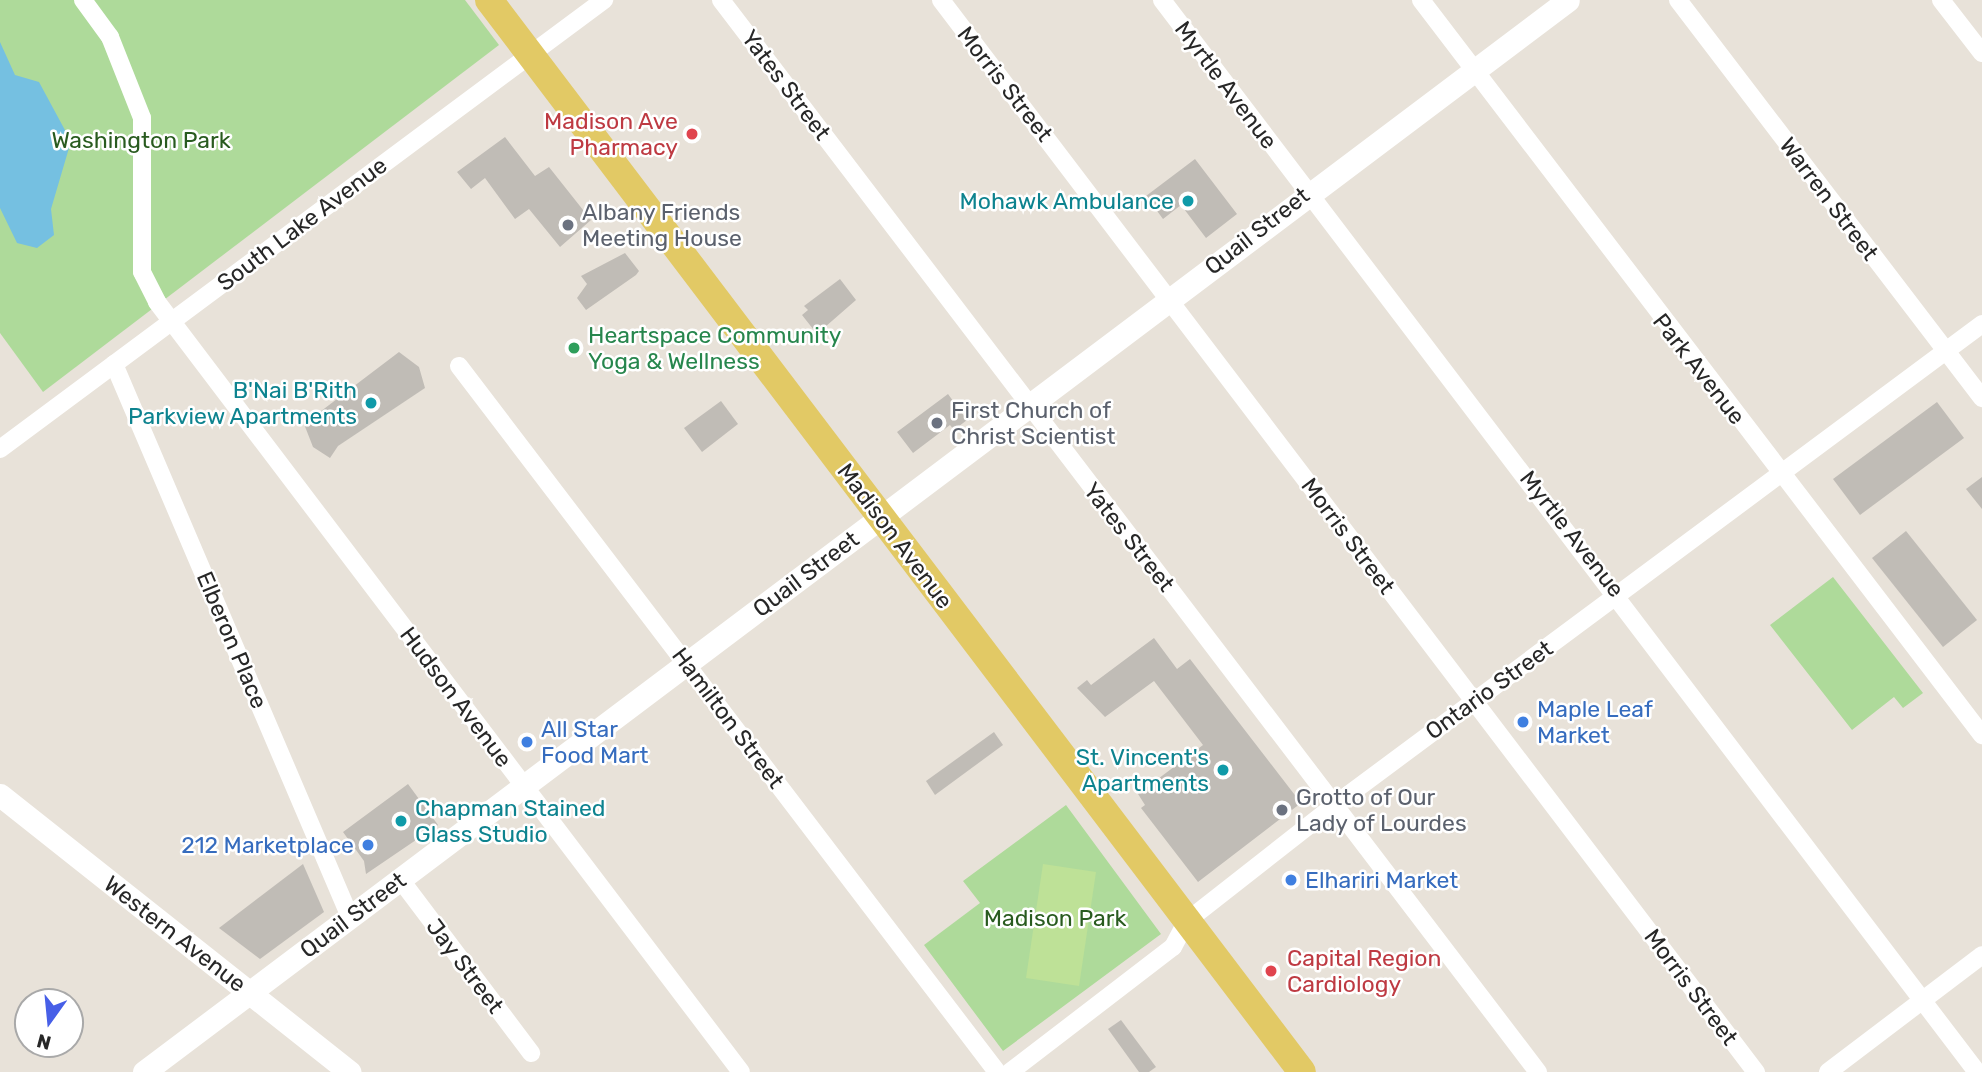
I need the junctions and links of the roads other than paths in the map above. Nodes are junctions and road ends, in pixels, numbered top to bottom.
1 (83, 0) edge
2 (489, 0) edge
3 (604, 0) edge
4 (721, 0) edge
5 (940, 0) edge
6 (1162, 0) edge
7 (1421, 0) edge
8 (1568, 0) edge
9 (1678, 0) edge
10 (1941, 0) edge
11 (1982, 53) edge
12 (530, 54) junction
13 (1475, 70) junction
14 (1308, 192) junction
15 (1170, 299) junction
16 (171, 321) junction
17 (1982, 324) edge
18 (1945, 351) junction
19 (114, 363) junction
20 (459, 366) dead end
21 (1982, 398) edge
22 (1027, 404) junction
23 (0, 449) edge
24 (1781, 474) junction
25 (881, 517) junction
26 (1620, 596) junction
27 (687, 664) junction
28 (1472, 700) junction
29 (1982, 734) edge
30 (524, 786) junction
31 (0, 795) edge
32 (1336, 804) junction
33 (400, 879) junction
34 (350, 917) junction
35 (1187, 921) junction
36 (1982, 955) edge
37 (250, 993) junction
38 (1922, 1000) junction
39 (531, 1053) dead end
40 (144, 1072) edge
41 (350, 1072) edge
42 (741, 1072) edge
43 (997, 1072) edge
44 (1010, 1072) edge
45 (1302, 1072) edge
46 (1538, 1072) edge
47 (1756, 1072) edge
48 (1828, 1072) edge
49 (1977, 1072) edge

1 - 16 street, Hudson Avenue
2 - 12 main road, Madison Avenue
3 - 12 street, South Lake Avenue
4 - 22 street, Yates Street
5 - 15 street, Morris Street
6 - 14 street, Myrtle Avenue
7 - 13 street, Park Avenue
8 - 13 street, Quail Street
9 - 18 street, Warren Street
10 - 11 street
12 - 16 street, South Lake Avenue
12 - 25 main road, Madison Avenue
13 - 14 street, Quail Street
13 - 24 street, Park Avenue
14 - 15 street, Quail Street
14 - 26 street, Myrtle Avenue
15 - 22 street, Quail Street
15 - 28 street, Morris Street
16 - 19 street, South Lake Avenue
16 - 30 street, Hudson Avenue
17 - 18 street, Ontario Street
18 - 21 street, Warren Street
18 - 24 street, Ontario Street
19 - 23 street, South Lake Avenue
19 - 34 street, Elberon Place
20 - 27 street, Hamilton Street
22 - 25 street, Quail Street
22 - 32 street, Yates Street
24 - 26 street, Ontario Street
24 - 29 street, Park Avenue
25 - 27 street, Quail Street
25 - 35 main road, Madison Avenue
26 - 28 street, Ontario Street
26 - 38 street, Myrtle Avenue
27 - 30 street, Quail Street
27 - 43 street, Hamilton Street
28 - 32 street, Ontario Street
28 - 47 street, Morris Street
30 - 33 street, Quail Street
30 - 42 street, Hudson Avenue
31 - 37 street, Western Avenue
32 - 35 street, Ontario Street
32 - 46 street, Yates Street
33 - 34 street, Quail Street
33 - 39 street, Jay Street
34 - 37 street, Quail Street
35 - 44 street, Ontario Street
35 - 45 main road, Madison Avenue
36 - 38 street
37 - 40 street, Quail Street
37 - 41 street, Western Avenue
38 - 48 street
38 - 49 street, Myrtle Avenue

